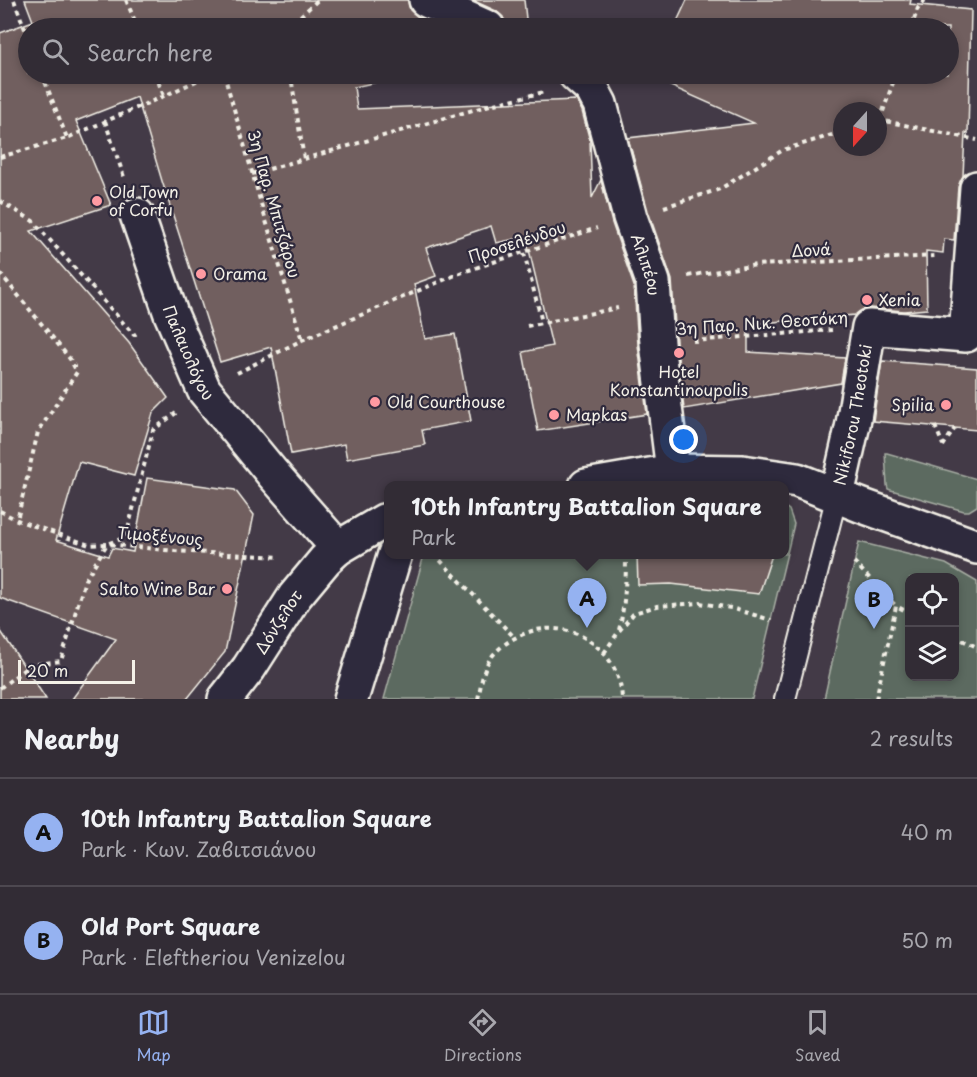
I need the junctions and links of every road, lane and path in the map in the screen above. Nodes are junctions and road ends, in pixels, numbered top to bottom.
1 (14, 0) edge
2 (126, 0) edge
3 (318, 0) edge
4 (426, 0) edge
5 (925, 0) edge
6 (21, 18) edge
7 (134, 18) edge
8 (298, 18) edge
9 (466, 18) edge
10 (914, 18) edge
11 (46, 84) edge
12 (159, 84) edge
13 (190, 84) edge
14 (227, 84) edge
15 (292, 84) edge
16 (560, 84) edge
17 (587, 84) edge
18 (892, 84) edge
19 (164, 96) junction
20 (886, 102) edge
21 (105, 120) junction
22 (887, 123) edge
23 (833, 135) edge
24 (67, 138) junction
25 (977, 140) edge
26 (0, 156) edge
27 (304, 159) junction
28 (252, 174) junction
29 (977, 188) edge
30 (0, 201) edge
31 (137, 215) joint
32 (630, 217) junction
33 (524, 252) junction
34 (971, 254) junction
35 (0, 273) edge
36 (653, 291) junction
37 (542, 322) junction
38 (527, 326) dead end
39 (868, 327) junction
40 (134, 335) dead end
41 (972, 335) edge
42 (302, 340) junction
43 (657, 343) junction
44 (204, 390) junction
45 (935, 426) dead end
46 (955, 428) dead end
47 (153, 430) dead end
48 (673, 471) junction
49 (615, 481) edge
50 (837, 495) junction
51 (0, 511) edge
52 (17, 520) junction
53 (384, 521) edge
54 (107, 544) junction
55 (977, 548) edge
56 (331, 554) junction
57 (394, 559) edge
58 (438, 559) edge
59 (626, 559) edge
60 (854, 562) dead end
61 (896, 606) junction
62 (905, 611) edge
63 (771, 620) dead end
64 (619, 631) junction
65 (515, 638) junction
66 (959, 638) edge
67 (977, 647) edge
68 (604, 653) junction
69 (0, 688) edge
70 (225, 699) edge
71 (351, 699) edge
72 (478, 699) edge
73 (622, 699) edge
74 (785, 699) edge
75 (876, 699) edge

1 - 6 path
2 - 7 path
3 - 8 path
4 - 9 street
5 - 10 path
11 - 24 path
12 - 19 path
13 - 19 path
14 - 28 path, 3η Παρ. Μπιτζάρου
15 - 27 path
16 - 27 path
17 - 32 street, Αλιπέου
18 - 20 path
19 - 21 path
21 - 24 path
21 - 31 path
22 - 25 path
23 - 32 path, Προσελένδου
24 - 26 path
27 - 28 path
28 - 42 path, 3η Παρ. Μπιτζάρου
29 - 34 street, Nikiforou Theotoki
30 - 40 path
31 - 44 street, Παλαιολόγου
32 - 33 path, Προσελένδου
32 - 36 street, Αλιπέου
33 - 37 path
33 - 42 path, Προσελένδου
34 - 36 path, Δονά
34 - 41 street, Nikiforou Theotoki
35 - 52 path
36 - 37 path, Δονά
36 - 43 street, Αλιπέου
37 - 38 path, Δονά
39 - 41 street, Nikiforou Theotoki
39 - 43 path, 3η Παρ. Νικ. Θεοτόκη
39 - 50 street, Nikiforou Theotoki
42 - 44 path, Προσελένδου
43 - 48 street, Αλιπέου
44 - 56 street, Παλαιολόγου
45 - 46 path
47 - 54 path
48 - 49 street
48 - 50 street
50 - 55 street
50 - 74 lane
51 - 52 path, Τιμοξένους
52 - 54 path, Τιμοξένους
53 - 56 street, Δόνζελοτ
54 - 56 path, Τιμοξένους
54 - 69 path
56 - 70 street, Δόνζελοτ
57 - 71 street
58 - 65 path
59 - 64 path
60 - 61 path
61 - 62 path
61 - 75 path
63 - 64 path
64 - 68 path
65 - 68 path
65 - 72 path
66 - 67 path
68 - 73 path

